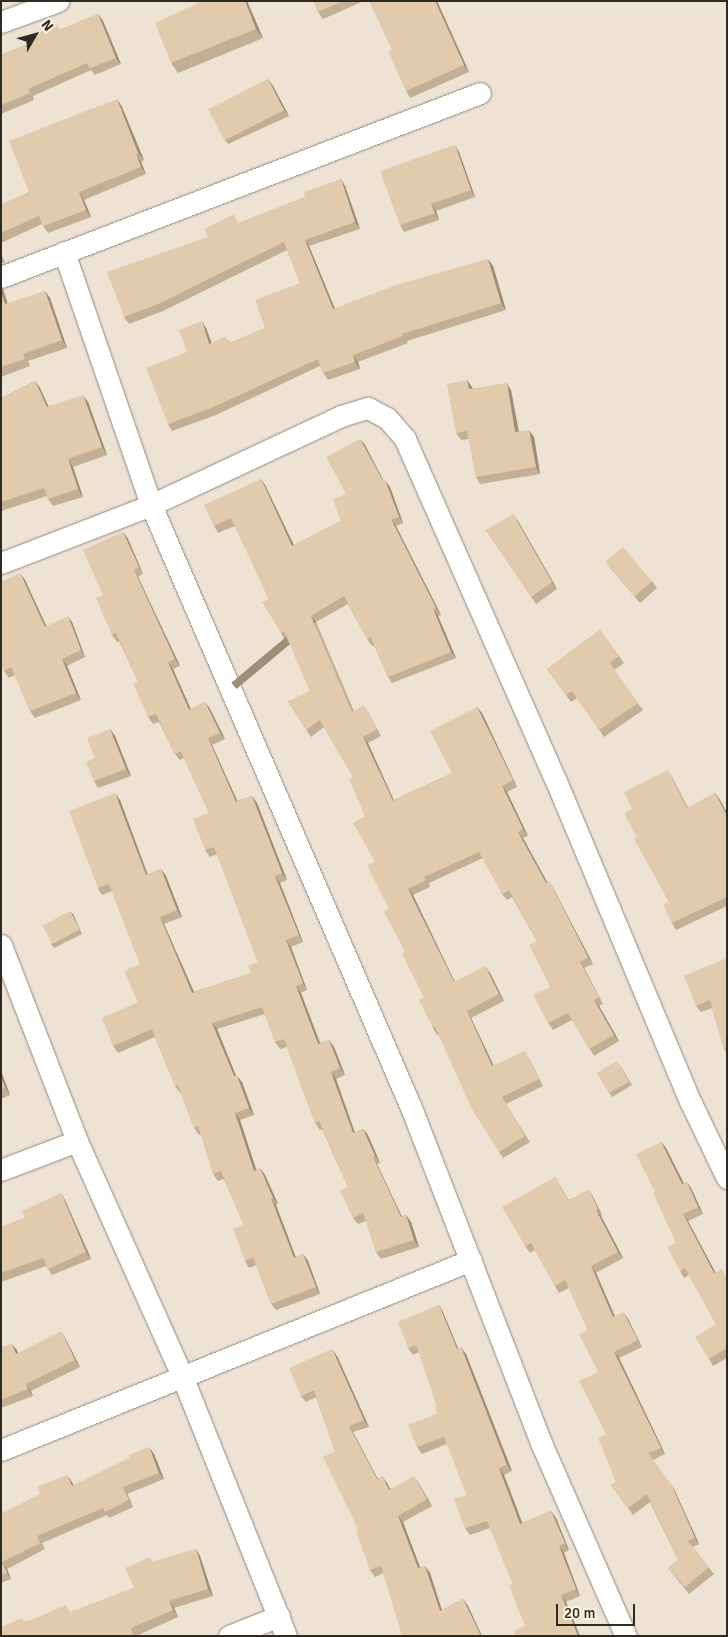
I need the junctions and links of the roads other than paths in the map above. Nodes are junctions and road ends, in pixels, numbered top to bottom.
1 (58, 1) edge
2 (1, 22) edge
3 (480, 93) dead end
4 (64, 252) junction
5 (1, 277) edge
6 (151, 505) junction
7 (1, 563) edge
8 (1, 945) edge
9 (77, 1141) junction
10 (1, 1170) edge
11 (727, 1178) edge
12 (471, 1260) junction
13 (182, 1376) junction
14 (1, 1450) edge
15 (282, 1626) edge
16 (229, 1636) edge
17 (626, 1636) edge

1 - 2 street
3 - 4 street
4 - 5 street
4 - 6 street
6 - 7 street
6 - 11 street
6 - 12 street
8 - 9 street
9 - 10 street
9 - 13 street
12 - 13 street
12 - 17 street
13 - 14 street
13 - 15 street
15 - 16 street

